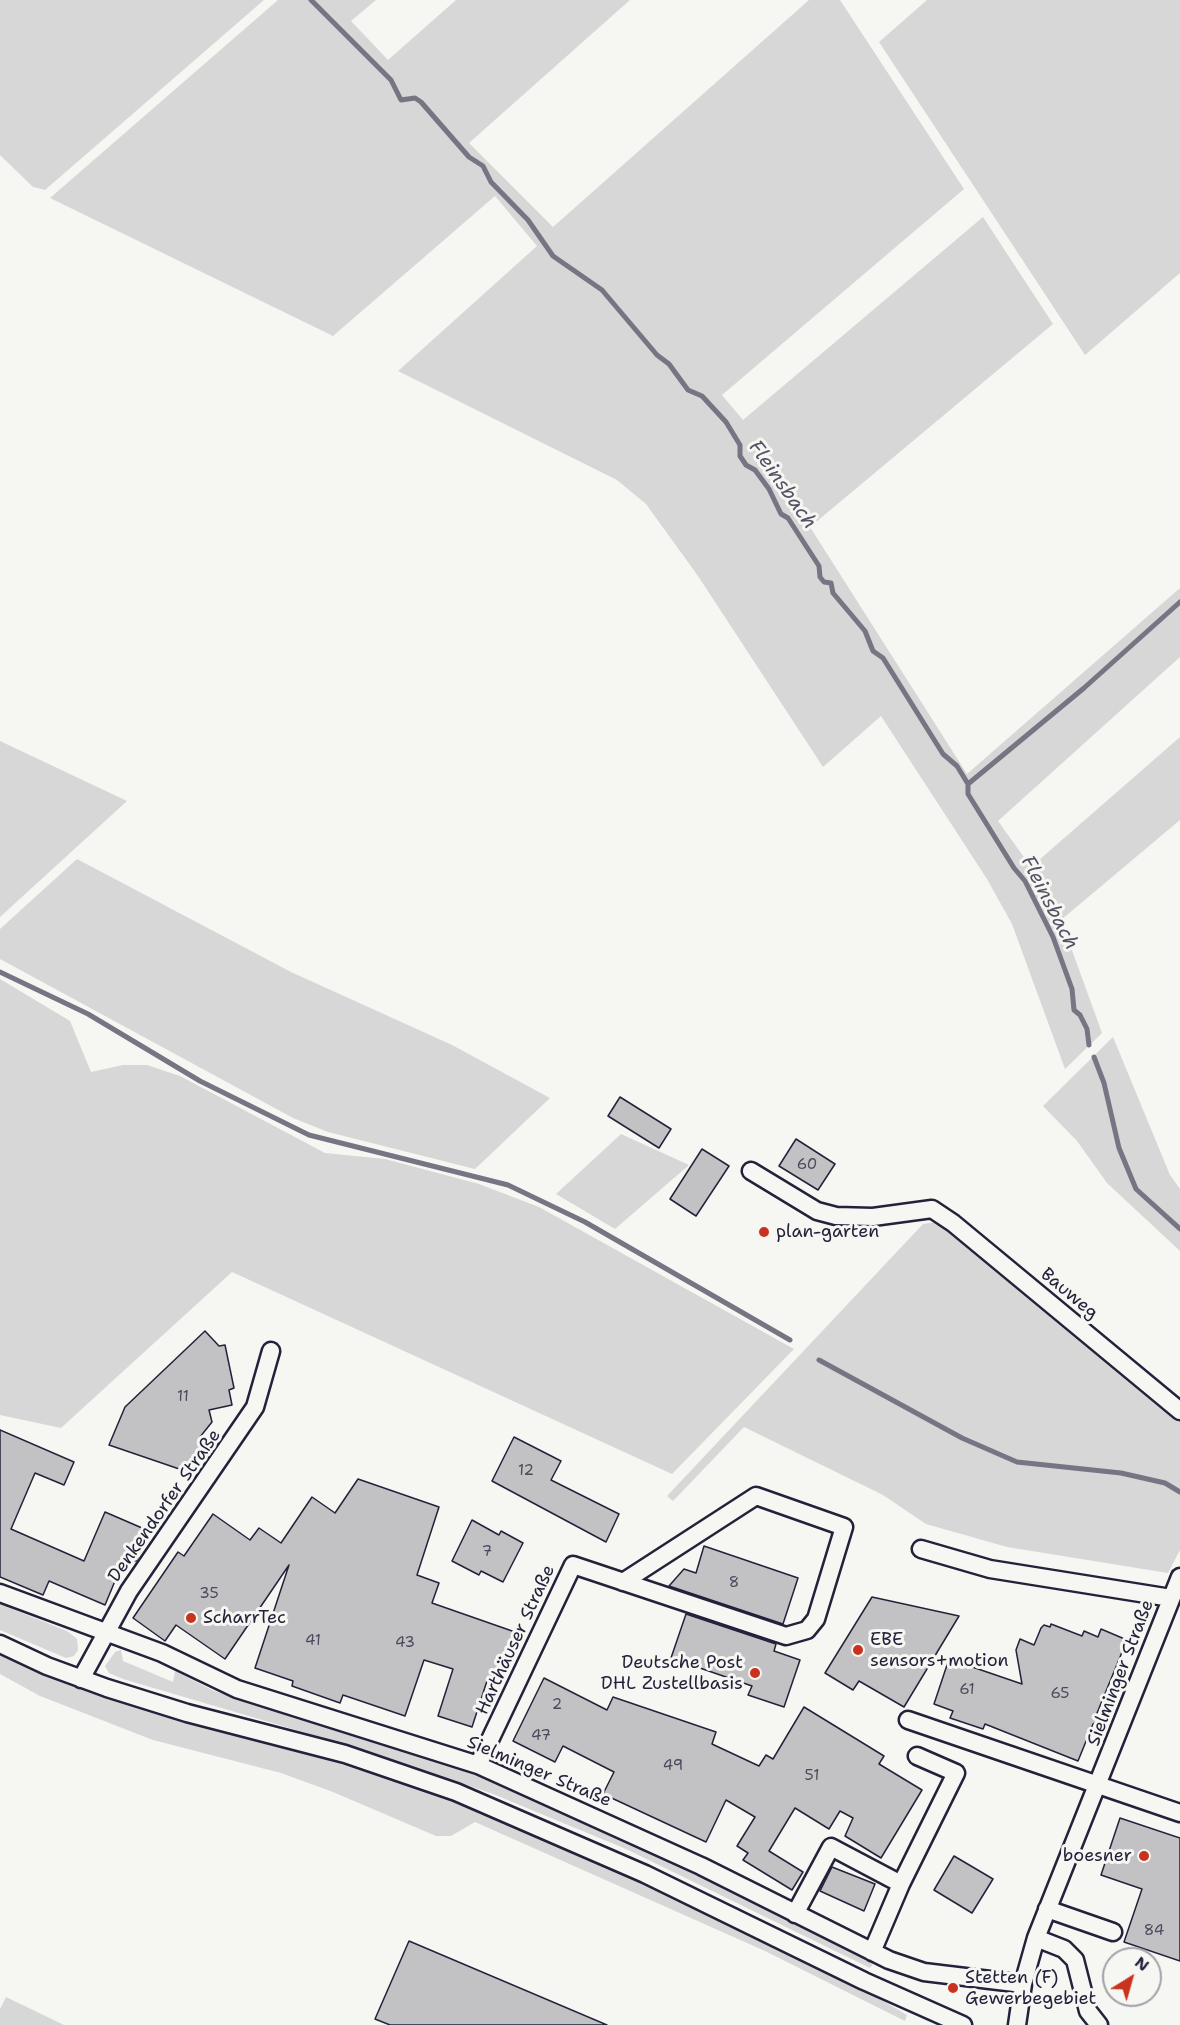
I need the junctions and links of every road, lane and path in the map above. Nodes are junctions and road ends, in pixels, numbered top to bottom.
1 (751, 1171) dead end
2 (271, 1351) dead end
3 (1180, 1411) edge
4 (921, 1549) dead end
5 (1180, 1577) edge
6 (623, 1582) junction
7 (0, 1593) edge
8 (1171, 1598) junction
9 (106, 1632) junction
10 (0, 1644) edge
11 (81, 1679) junction
12 (908, 1720) dead end
13 (917, 1756) dead end
14 (478, 1765) junction
15 (1099, 1784) junction
16 (1180, 1813) edge
17 (901, 1884) junction
18 (1047, 1909) junction
19 (795, 1914) junction
20 (1113, 1932) dead end
21 (1036, 1938) junction
22 (872, 1952) junction
23 (1023, 1984) junction
24 (963, 2025) edge
25 (1017, 2025) edge
26 (1100, 2025) edge

1 - 3 street, Bauweg
2 - 9 street, Denkendorfer Straße
4 - 8 street
5 - 8 street, Sielminger Straße
6 - 6 street
6 - 14 street, Harthäuser Straße
7 - 9 street, Sielminger Straße
8 - 15 street, Sielminger Straße
9 - 11 street, Denkendorfer Straße
9 - 14 street, Sielminger Straße
10 - 11 street
11 - 24 street
12 - 15 street
13 - 17 street
14 - 19 street, Sielminger Straße
15 - 16 street
15 - 18 street, Sielminger Straße
17 - 19 street
17 - 22 street
18 - 20 street
18 - 21 street, Sielminger Straße
19 - 22 street, Sielminger Straße
21 - 23 street, Sielminger Straße
21 - 26 street
22 - 23 street, Sielminger Straße
23 - 25 street, Sielminger Straße

